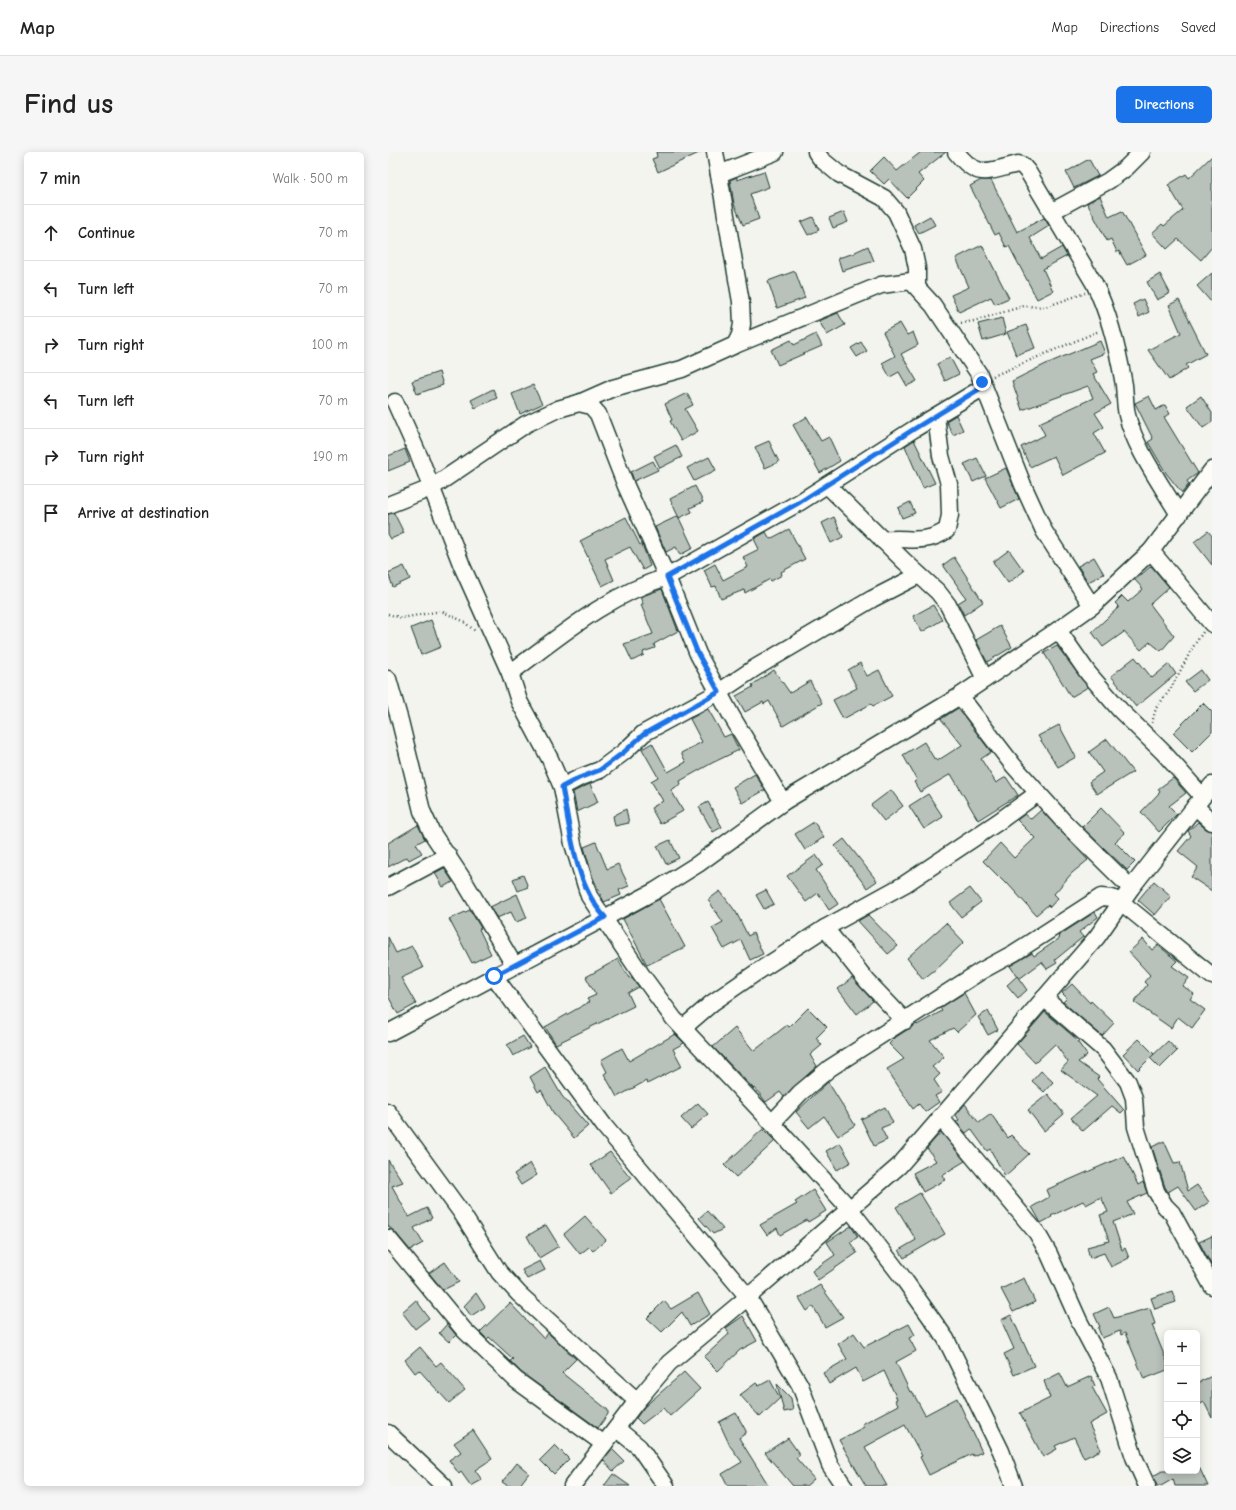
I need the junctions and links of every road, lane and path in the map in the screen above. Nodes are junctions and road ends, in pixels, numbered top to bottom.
1 (715, 152) edge
2 (775, 152) edge
3 (816, 152) edge
4 (956, 152) edge
5 (1142, 152) edge
6 (720, 174) junction
7 (1051, 212) junction
8 (917, 287) junction
9 (1097, 289) junction
10 (946, 325) junction
11 (1111, 326) junction
12 (735, 345) junction
13 (983, 384) junction
14 (395, 402) dead end
15 (579, 403) junction
16 (936, 416) junction
17 (1212, 470) edge
18 (827, 485) junction
19 (431, 488) junction
20 (388, 505) edge
21 (1179, 515) junction
22 (882, 540) junction
23 (1151, 551) junction
24 (919, 575) junction
25 (667, 577) junction
26 (1092, 606) junction
27 (388, 614) edge
28 (1211, 623) edge
29 (1058, 630) junction
30 (479, 634) dead end
31 (510, 674) junction
32 (985, 679) junction
33 (388, 680) edge
34 (719, 692) junction
35 (960, 696) junction
36 (1149, 738) junction
37 (562, 787) junction
38 (1038, 793) junction
39 (1203, 795) edge
40 (783, 802) junction
41 (1212, 822) edge
42 (448, 855) junction
43 (388, 888) edge
44 (1131, 888) junction
45 (1121, 902) junction
46 (605, 917) junction
47 (825, 928) junction
48 (514, 965) junction
49 (494, 976) junction
50 (1212, 976) edge
51 (1044, 998) junction
52 (905, 1021) junction
53 (683, 1028) junction
54 (388, 1033) edge
55 (388, 1112) edge
56 (940, 1117) junction
57 (772, 1123) junction
58 (849, 1208) junction
59 (388, 1238) edge
60 (1211, 1283) edge
61 (748, 1297) junction
62 (637, 1401) junction
63 (617, 1429) junction
64 (388, 1433) edge
65 (604, 1444) junction
66 (444, 1486) edge
67 (572, 1486) edge
68 (666, 1486) edge
69 (844, 1486) edge
70 (1014, 1486) edge
71 (1147, 1486) edge

1 - 6 street
2 - 6 street
3 - 8 street
4 - 7 street
5 - 7 street
6 - 12 street
7 - 9 street
8 - 10 street
8 - 12 street
9 - 10 path
9 - 11 street
10 - 13 street
11 - 13 path
11 - 21 street
12 - 15 street
13 - 16 street
13 - 26 street
14 - 19 street
15 - 19 street
15 - 25 street
16 - 18 street
16 - 22 street
17 - 21 street
18 - 22 street
18 - 25 street
19 - 20 street
19 - 31 street
21 - 23 street
22 - 24 street
23 - 26 street
23 - 28 street
24 - 32 street
24 - 34 street
25 - 31 street
25 - 34 street
26 - 29 street
27 - 30 path
28 - 36 path
29 - 32 street
29 - 36 street
31 - 37 street
32 - 35 street
33 - 42 street
34 - 37 street
34 - 40 street
35 - 38 street
35 - 40 street
36 - 39 street
37 - 46 street
38 - 44 street
38 - 47 street
39 - 41 street
39 - 44 street
40 - 46 street
42 - 43 street
42 - 48 street
44 - 45 street
45 - 50 street
45 - 51 street
45 - 52 street
46 - 48 street
46 - 53 street
47 - 52 street
47 - 53 street
48 - 49 street
49 - 54 street
49 - 61 street
51 - 56 street
51 - 60 street
52 - 57 street
53 - 57 street
55 - 62 street
56 - 58 street
56 - 71 street
57 - 58 street
58 - 61 street
58 - 70 street
59 - 65 street
61 - 62 street
61 - 69 street
62 - 63 street
63 - 65 street
63 - 68 street
64 - 66 street
65 - 67 street

